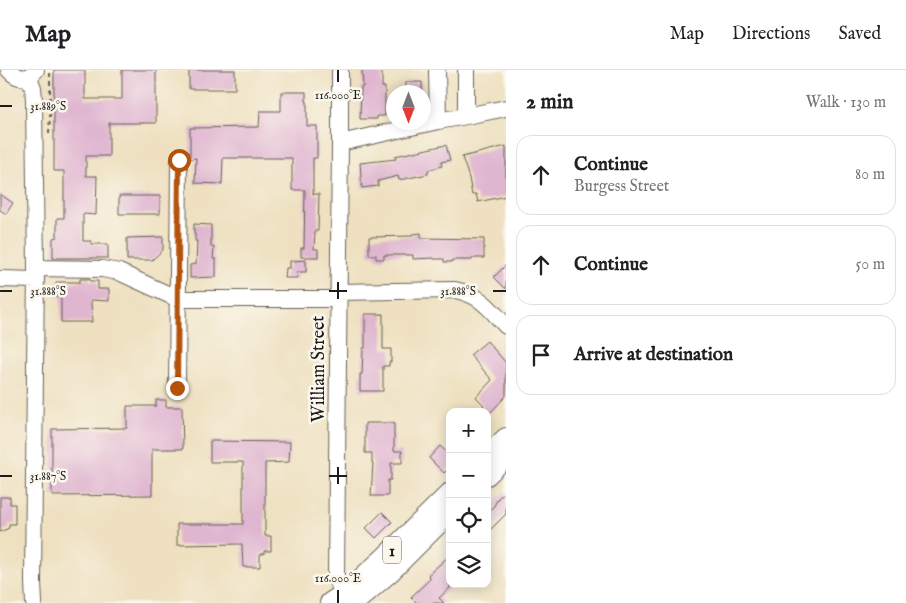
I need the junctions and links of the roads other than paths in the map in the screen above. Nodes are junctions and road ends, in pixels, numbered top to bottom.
1 (340, 70) edge
2 (436, 70) edge
3 (466, 70) edge
4 (18, 74) edge
5 (506, 108) edge
6 (466, 116) junction
7 (438, 121) junction
8 (340, 143) junction
9 (179, 160) dead end
10 (36, 274) junction
11 (0, 279) edge
12 (338, 295) junction
13 (178, 299) junction
14 (506, 326) edge
15 (177, 388) dead end
16 (506, 438) edge
17 (490, 453) edge
18 (506, 456) edge
19 (491, 471) edge
20 (446, 497) edge
21 (446, 516) edge
22 (346, 601) edge
23 (34, 603) edge

1 - 8 street, William Street
2 - 7 street
3 - 6 street
4 - 10 street
5 - 6 street
6 - 7 street
7 - 8 street
8 - 12 street, William Street
9 - 13 street
10 - 11 street
10 - 13 street
10 - 23 street
12 - 13 street
12 - 14 street
12 - 22 street, William Street
13 - 15 street
16 - 17 main road
18 - 19 main road
20 - 22 main road, 1
21 - 22 main road, 1

